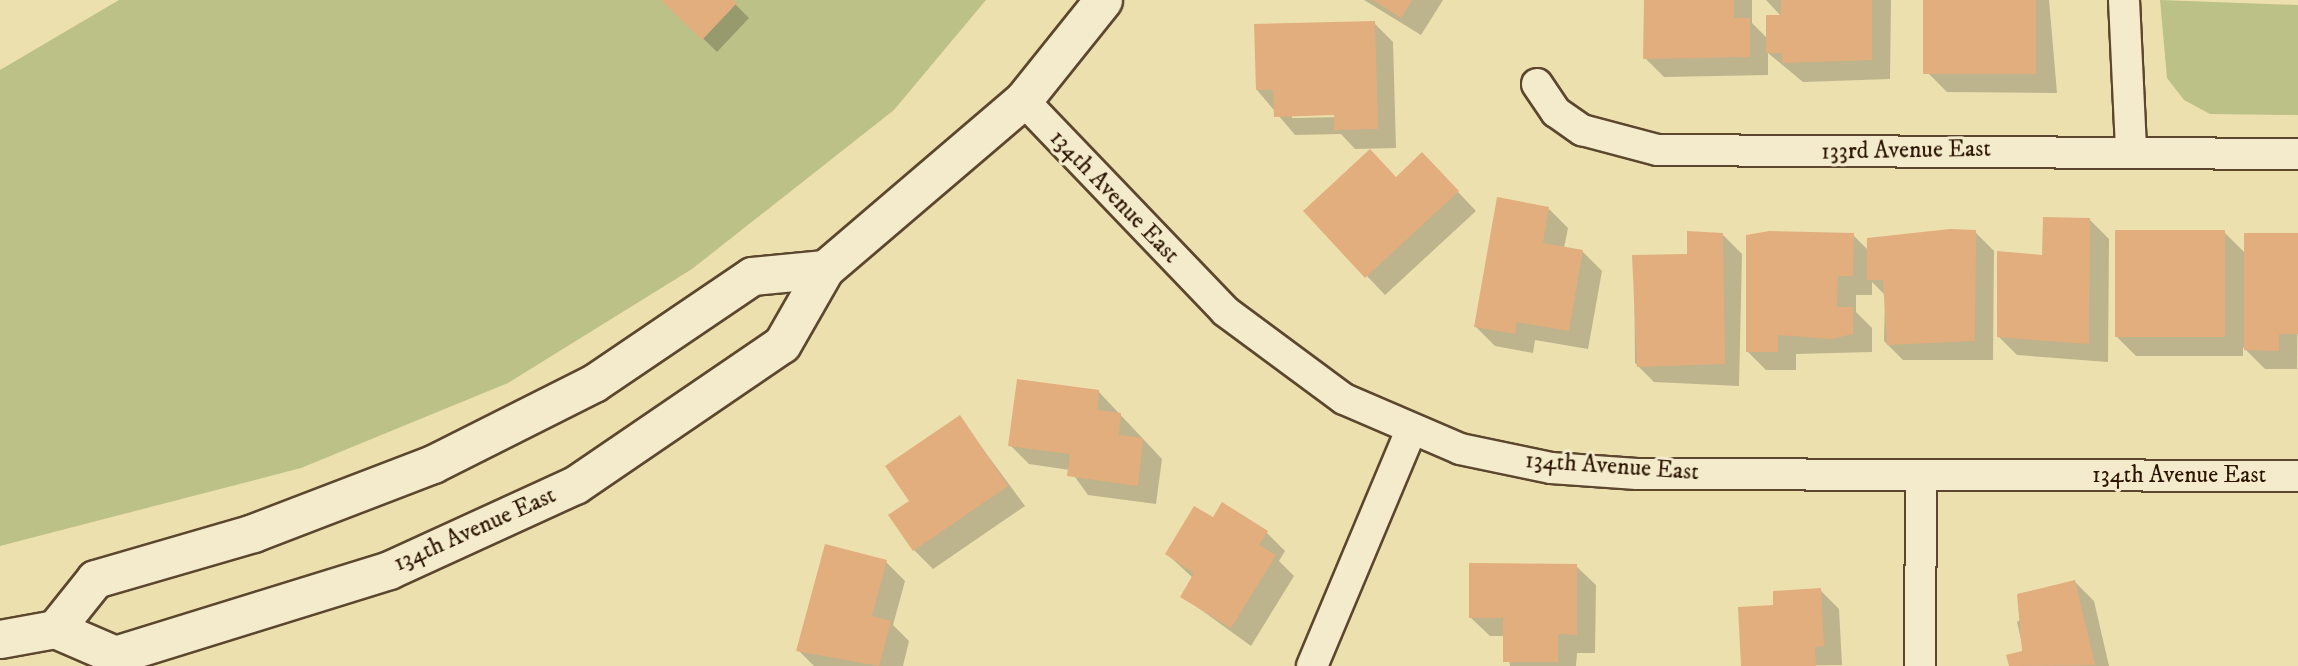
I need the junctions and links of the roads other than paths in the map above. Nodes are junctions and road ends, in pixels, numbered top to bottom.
1 (1103, 0) edge
2 (2124, 0) edge
3 (1537, 84) dead end
4 (1024, 100) junction
5 (2131, 148) junction
6 (2298, 154) edge
7 (825, 269) junction
8 (1411, 430) junction
9 (1921, 476) junction
10 (2298, 477) edge
11 (55, 629) junction
12 (0, 639) edge
13 (1312, 666) edge
14 (1920, 666) edge

1 - 4 street
2 - 5 street
3 - 5 street, 133rd Avenue East
4 - 7 street, 134th Avenue East
4 - 8 street, 134th Avenue East
5 - 6 street, 133rd Avenue East
7 - 11 street
7 - 11 street, 134th Avenue East
8 - 9 street, 134th Avenue East
8 - 13 street
9 - 10 street, 134th Avenue East
9 - 14 street
11 - 12 street

